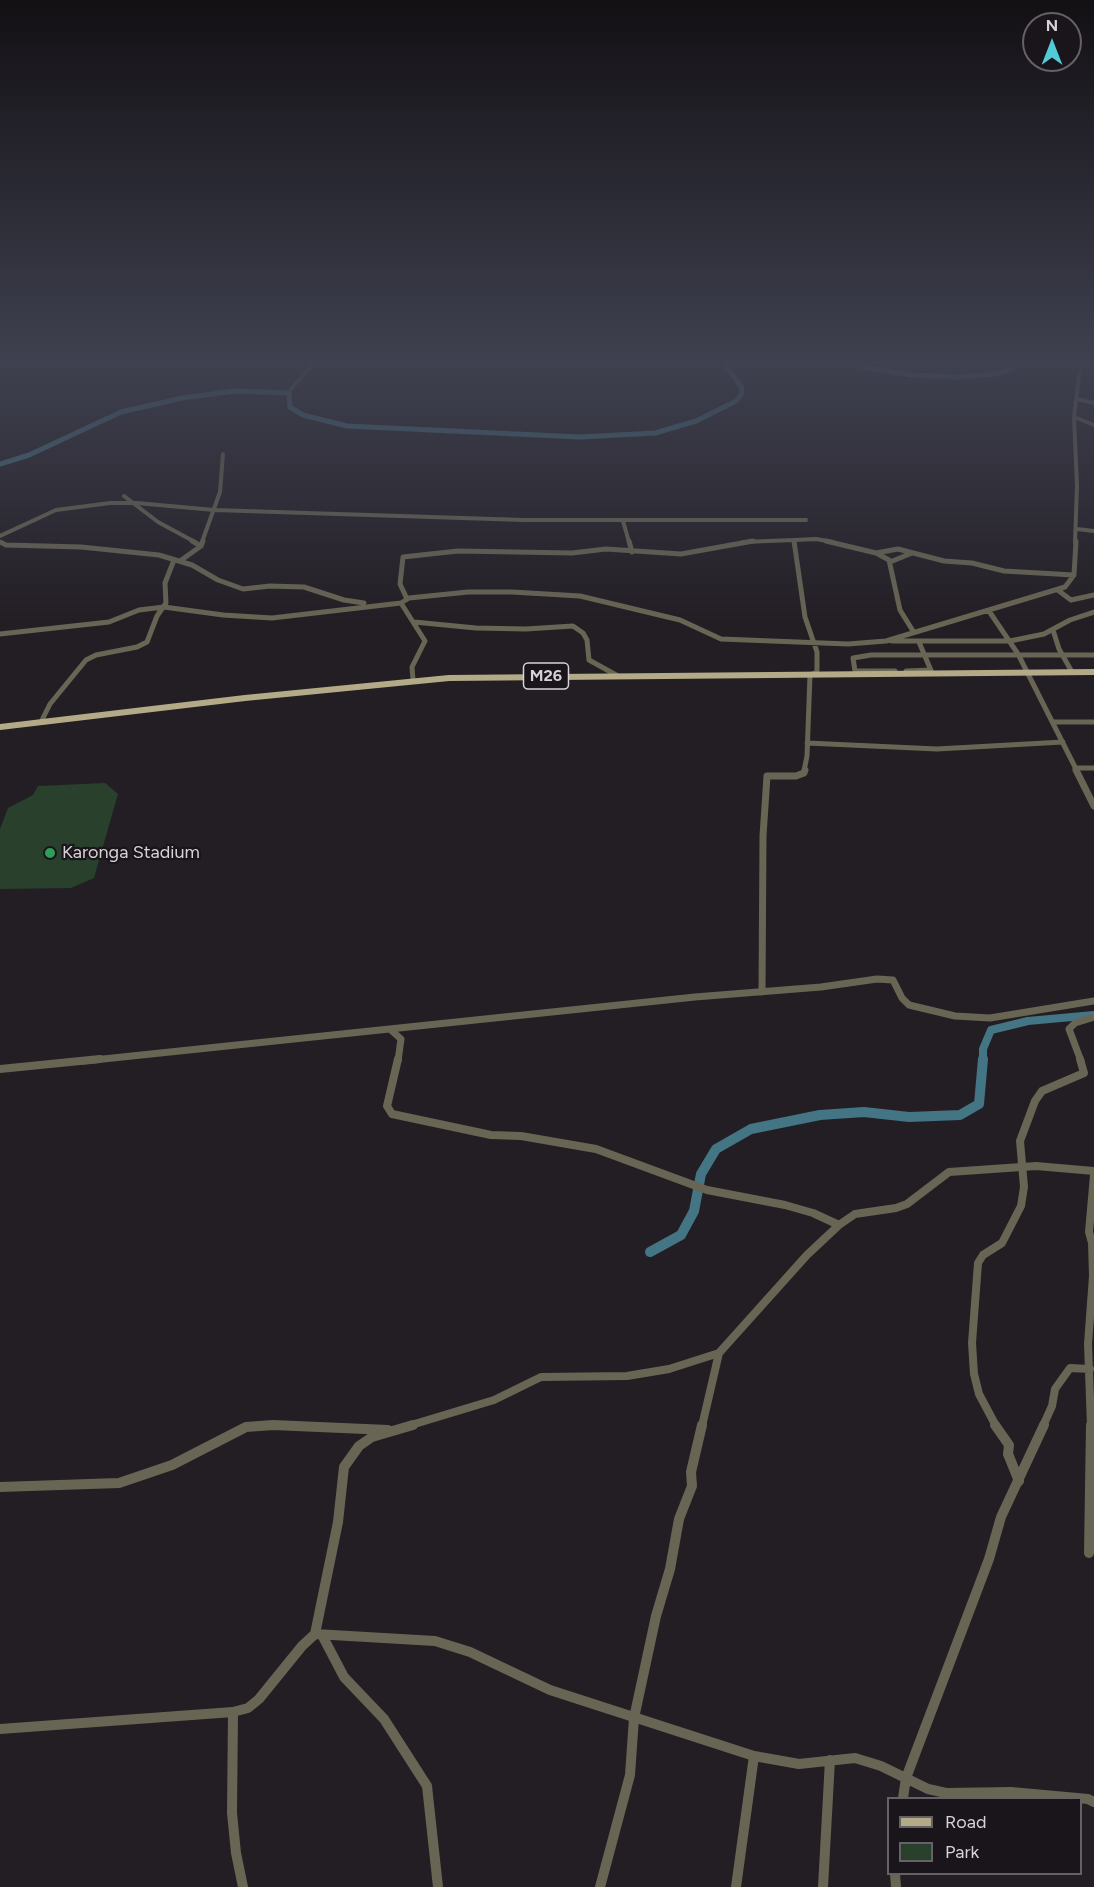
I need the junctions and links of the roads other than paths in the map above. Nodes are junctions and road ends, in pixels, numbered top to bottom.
1 (1075, 448) edge
2 (223, 454) dead end
3 (124, 496) dead end
4 (133, 503) junction
5 (214, 510) junction
6 (806, 520) dead end
7 (623, 521) junction
8 (1077, 529) junction
9 (1094, 531) edge
10 (0, 536) edge
11 (794, 540) junction
12 (0, 542) edge
13 (201, 546) junction
14 (632, 552) junction
15 (876, 553) junction
16 (912, 553) junction
17 (177, 560) junction
18 (890, 562) junction
19 (1074, 574) junction
20 (1059, 591) junction
21 (1094, 595) edge
22 (407, 598) junction
23 (401, 603) junction
24 (372, 605) junction
25 (164, 607) junction
26 (989, 611) junction
27 (1094, 612) edge
28 (414, 622) junction
29 (1053, 630) junction
30 (913, 631) junction
31 (0, 634) edge
32 (886, 641) junction
33 (1010, 641) junction
34 (814, 642) junction
35 (919, 642) junction
36 (1018, 654) junction
37 (1063, 654) junction
38 (1094, 655) edge
39 (924, 656) junction
40 (932, 672) junction
41 (1072, 672) junction
42 (1094, 672) edge
43 (1028, 674) junction
44 (810, 675) junction
45 (618, 676) junction
46 (414, 680) junction
47 (42, 722) junction
48 (1053, 722) junction
49 (1094, 722) edge
50 (0, 727) edge
51 (1063, 742) junction
52 (807, 743) junction
53 (1075, 768) junction
54 (1094, 768) edge
55 (1094, 806) edge
56 (762, 992) junction
57 (1094, 1001) edge
58 (1094, 1017) edge
59 (391, 1030) junction
60 (0, 1069) edge
61 (1021, 1167) junction
62 (1094, 1173) edge
63 (839, 1225) junction
64 (718, 1353) junction
65 (1090, 1369) junction
66 (394, 1430) junction
67 (1019, 1481) junction
68 (0, 1487) edge
69 (1089, 1553) dead end
70 (318, 1634) junction
71 (233, 1712) junction
72 (634, 1718) junction
73 (0, 1729) edge
74 (754, 1756) junction
75 (830, 1760) junction
76 (906, 1778) junction
77 (903, 1797) edge
78 (1068, 1797) edge
79 (243, 1887) edge
80 (438, 1887) edge
81 (600, 1887) edge
82 (736, 1887) edge
83 (823, 1887) edge

1 - 8 street
2 - 5 street
3 - 4 street
4 - 5 street
4 - 10 street
4 - 13 street
5 - 7 street
5 - 13 street
6 - 7 street
7 - 14 street
8 - 9 street
8 - 19 street
11 - 14 street
11 - 15 street
11 - 34 street
12 - 17 street
13 - 17 street
14 - 22 street
15 - 16 street
15 - 18 street
16 - 18 street
16 - 19 street
17 - 24 street
17 - 25 street
18 - 30 street
19 - 20 street
20 - 21 street
20 - 26 street
22 - 23 street
22 - 34 street
23 - 24 street
23 - 28 street
24 - 25 street
25 - 31 street
25 - 47 street
26 - 30 street
26 - 33 street
27 - 29 street
28 - 45 street
28 - 46 street
29 - 33 street
29 - 37 street
30 - 32 street
32 - 34 street
32 - 35 street
33 - 35 street
33 - 36 street
34 - 44 street
35 - 39 street
36 - 37 street
36 - 39 street
36 - 43 street
37 - 38 street
37 - 41 street
39 - 40 street
39 - 40 street
40 - 43 main road, M26
40 - 44 main road, M26
41 - 42 main road, M26
41 - 43 main road, M26
43 - 48 street
44 - 45 main road, M26
44 - 52 street
45 - 46 main road, M26
46 - 47 main road, M26
47 - 50 main road, M26
48 - 49 street
48 - 51 street
51 - 52 street
51 - 53 street
52 - 56 street
53 - 54 street
53 - 55 street
56 - 57 street
56 - 59 street
58 - 61 street
59 - 60 street
59 - 63 street
61 - 62 street
61 - 63 street
61 - 67 street
62 - 65 street
63 - 64 street
64 - 66 street
64 - 72 street
65 - 67 street
65 - 69 street
66 - 68 street
66 - 70 street
67 - 76 street
70 - 71 street
70 - 72 street
70 - 80 street
71 - 73 street
71 - 79 street
72 - 74 street
72 - 81 street
74 - 75 street
74 - 82 street
75 - 76 street
75 - 83 street
76 - 77 street
76 - 78 street

